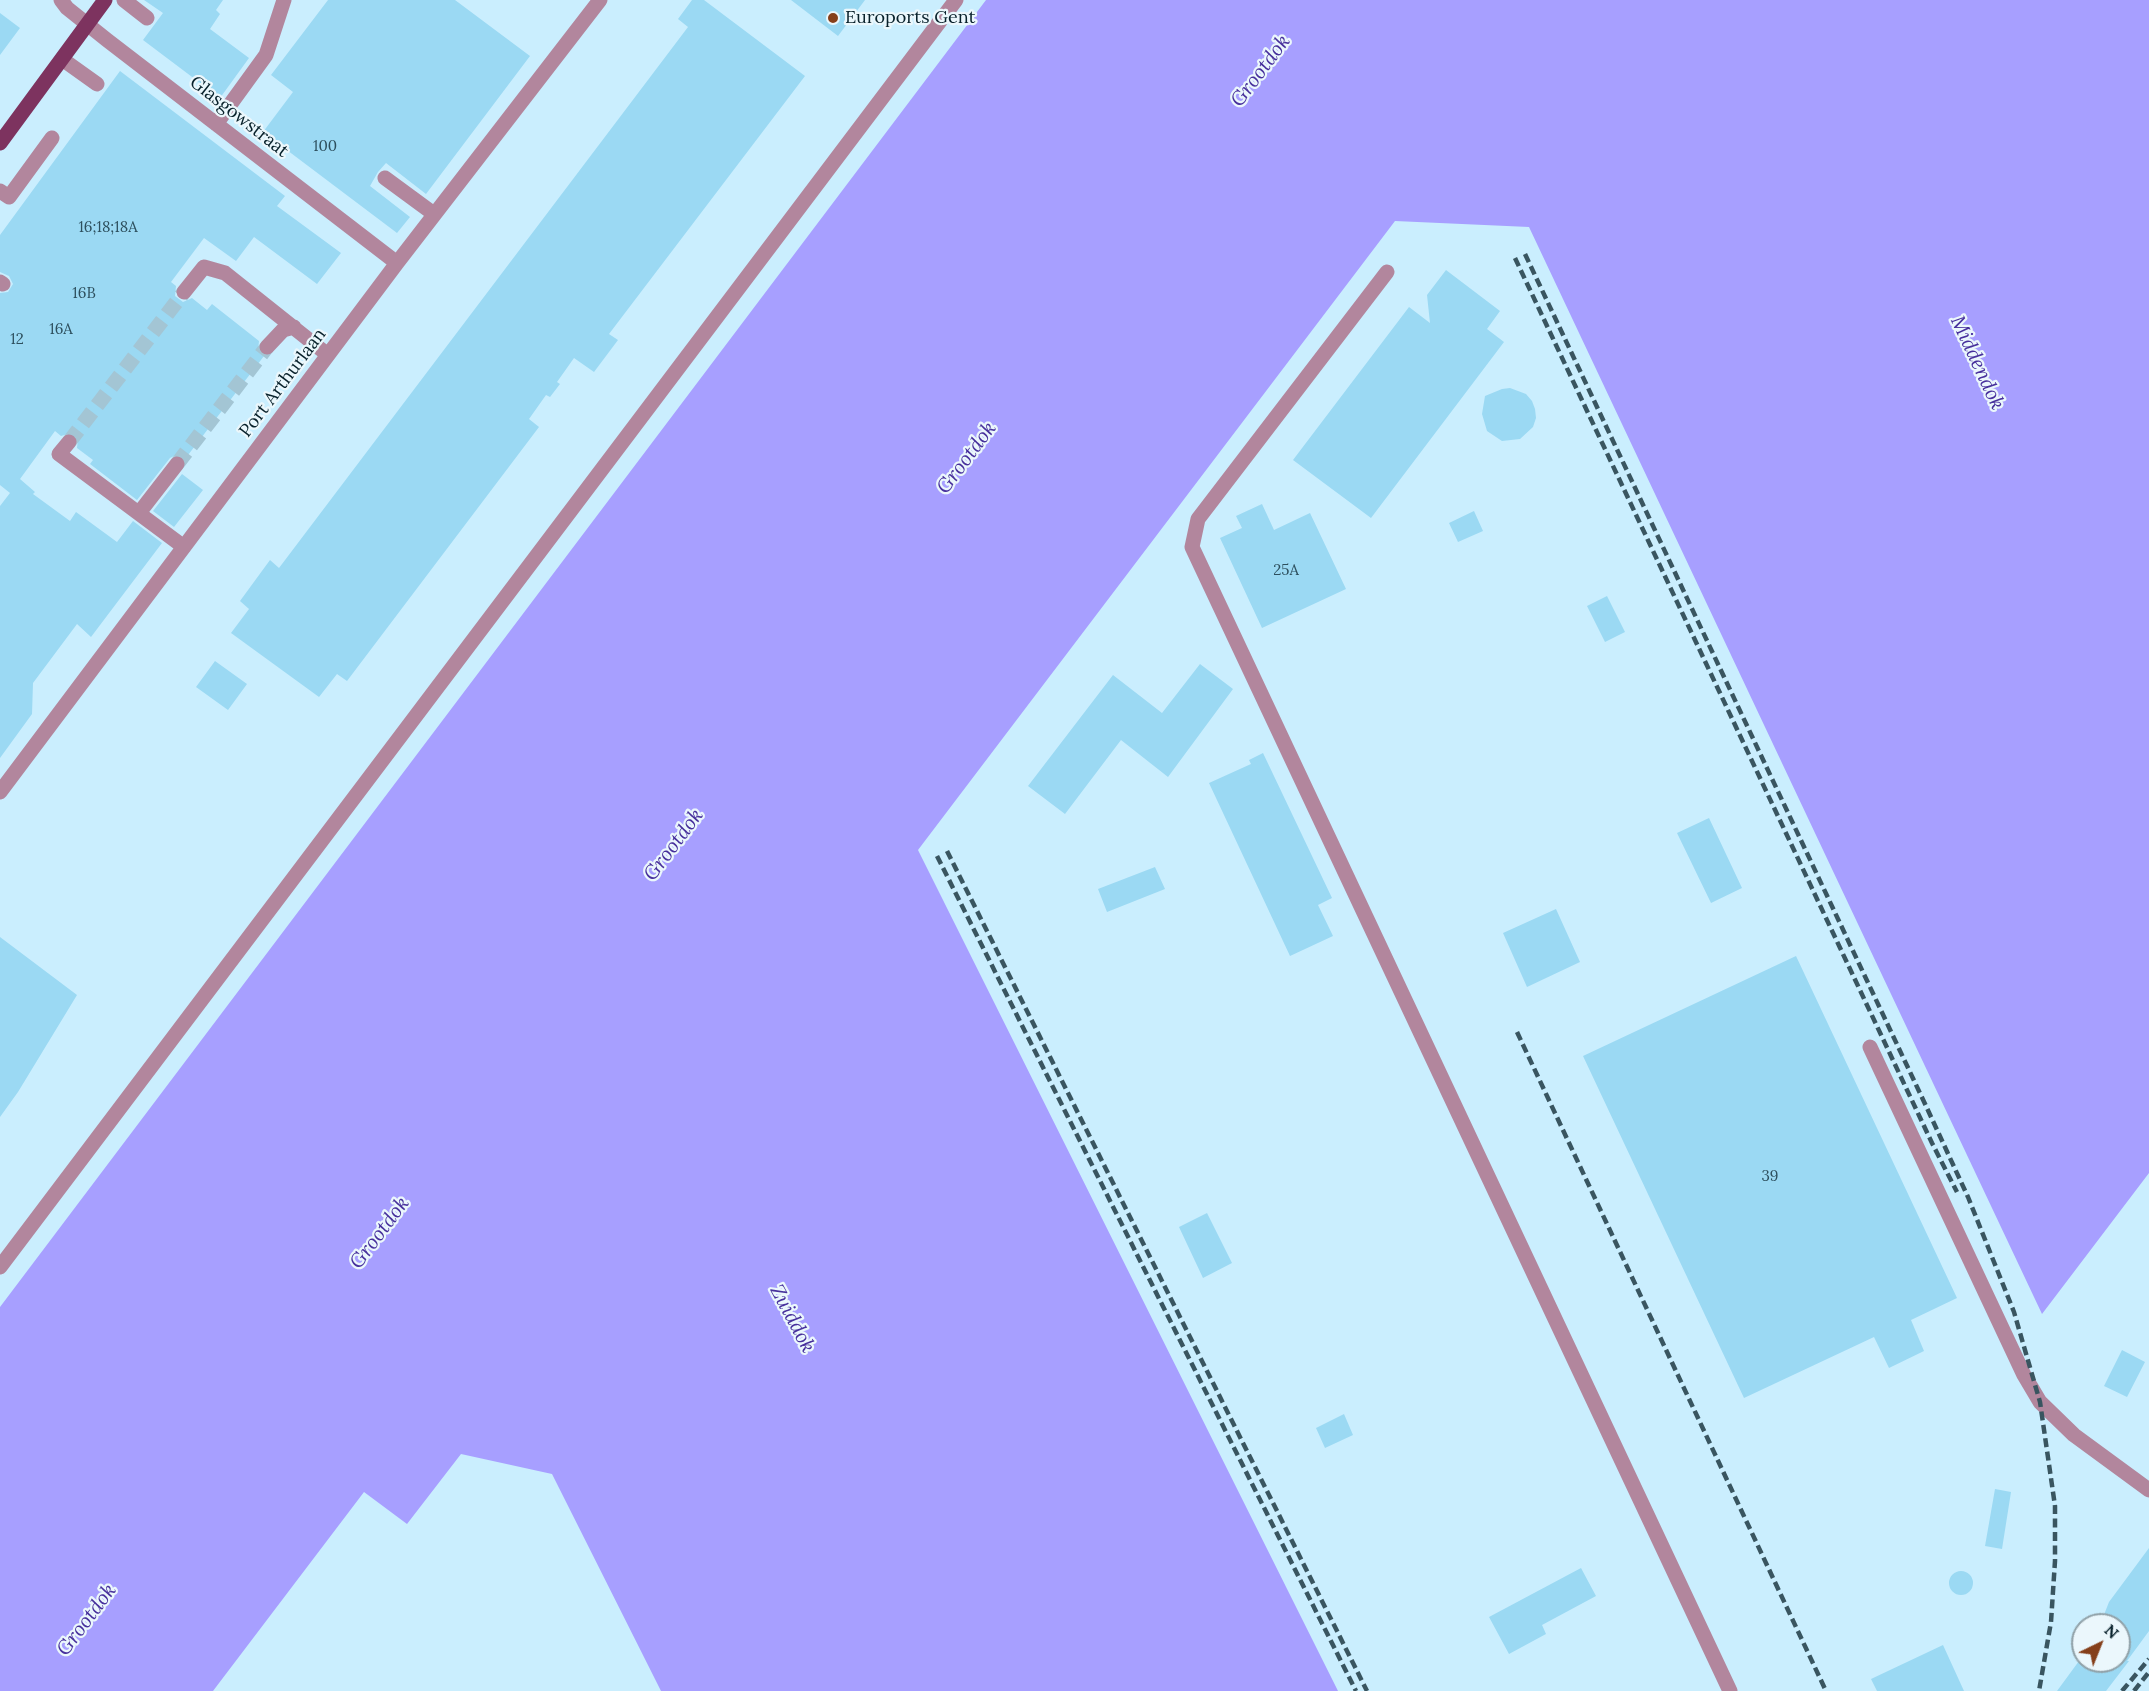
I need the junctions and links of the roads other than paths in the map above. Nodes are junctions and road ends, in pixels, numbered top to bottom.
1 (61, 0) edge
2 (105, 0) edge
3 (124, 0) edge
4 (284, 0) edge
5 (600, 0) edge
6 (956, 0) edge
7 (147, 18) dead end
8 (87, 24) junction
9 (62, 59) junction
10 (97, 84) dead end
11 (216, 124) junction
12 (52, 138) dead end
13 (0, 143) edge
14 (385, 178) dead end
15 (0, 191) edge
16 (434, 214) junction
17 (397, 263) junction
18 (1387, 272) dead end
19 (184, 292) tunnel mouth
20 (294, 327) junction
21 (267, 347) tunnel mouth
22 (328, 355) junction
23 (69, 442) dead end
24 (177, 464) tunnel mouth
25 (139, 513) junction
26 (184, 547) junction
27 (0, 792) edge
28 (1870, 1047) dead end
29 (0, 1267) edge
30 (2149, 1490) edge
31 (1730, 1691) edge

1 - 8 street, Glasgowstraat
2 - 8 main road
3 - 7 street
4 - 11 street
5 - 16 street, Port Arthurlaan
6 - 29 street
8 - 9 main road
8 - 11 street, Glasgowstraat
9 - 10 street
9 - 13 main road
11 - 17 street, Glasgowstraat
12 - 15 street
14 - 16 street
16 - 17 street, Port Arthurlaan
17 - 22 street, Port Arthurlaan
18 - 31 street
19 - 20 street
20 - 21 street
20 - 22 street
22 - 26 street, Port Arthurlaan
23 - 25 street
24 - 25 street
25 - 26 street
26 - 27 street, Port Arthurlaan
28 - 30 street

